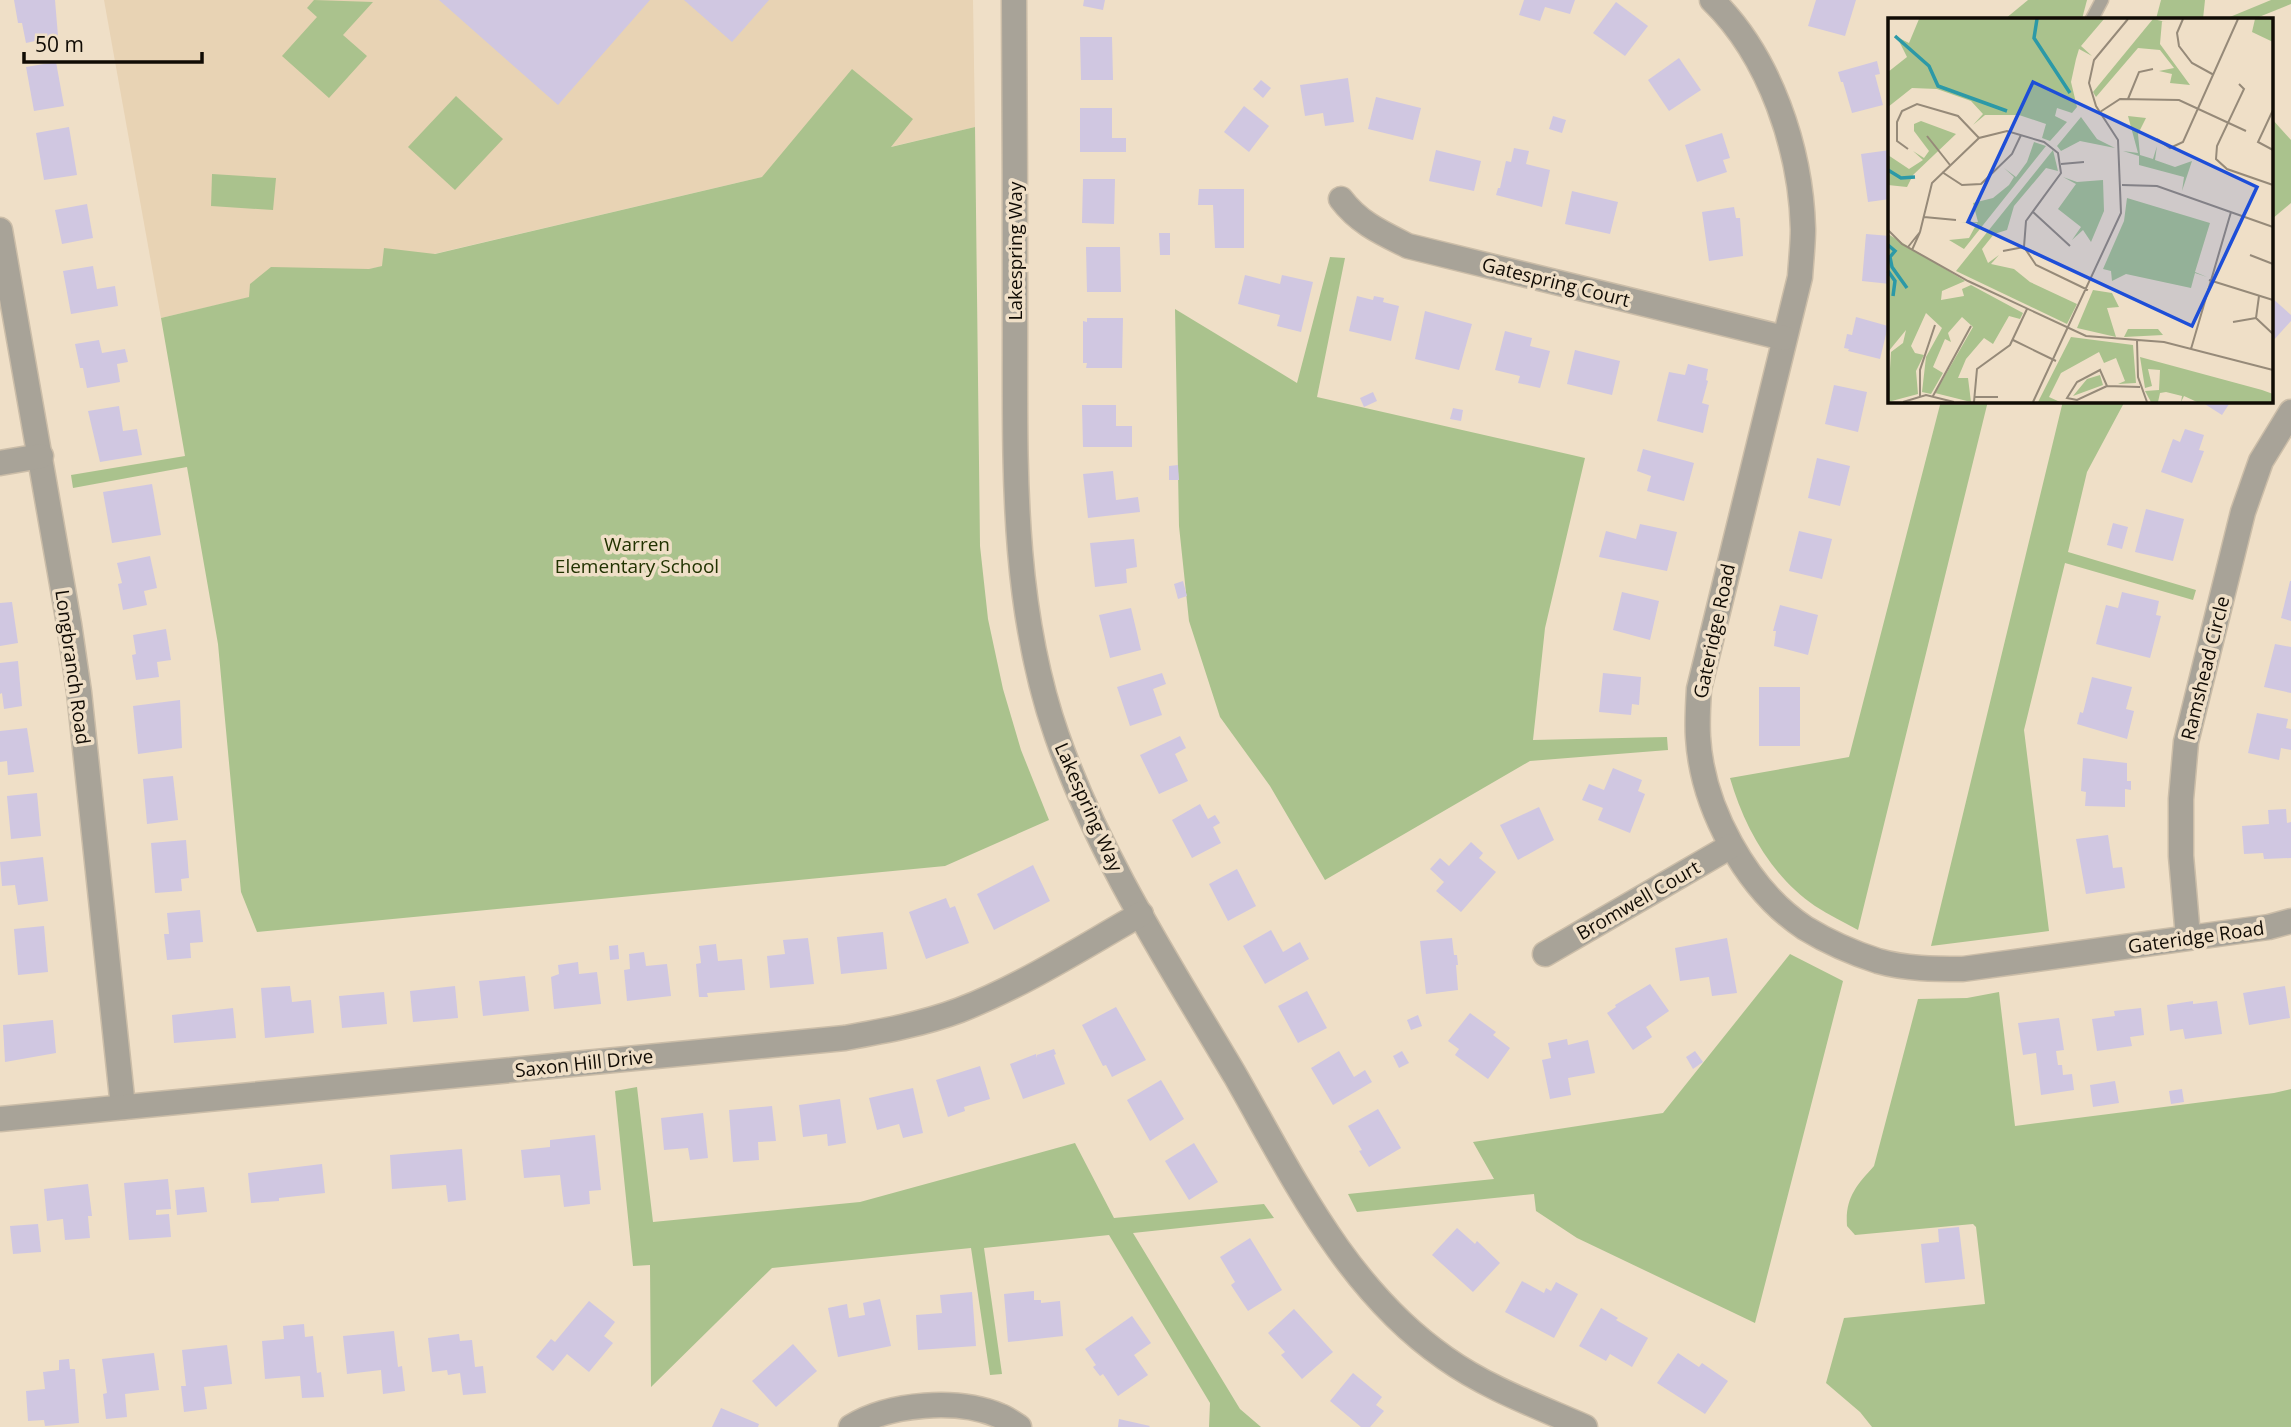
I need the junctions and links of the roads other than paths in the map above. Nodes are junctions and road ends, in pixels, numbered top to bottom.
1 (1014, 0) edge
2 (2102, 0) edge
3 (1720, 2) edge
4 (2093, 18) edge
5 (1341, 199) dead end
6 (0, 230) edge
7 (1784, 338) junction
8 (2291, 412) edge
9 (41, 456) junction
10 (0, 463) edge
11 (1731, 846) junction
12 (1141, 914) junction
13 (2291, 921) edge
14 (2188, 937) junction
15 (1545, 954) dead end
16 (122, 1107) junction
17 (0, 1119) edge
18 (851, 1427) edge
19 (1019, 1427) edge
20 (1585, 1427) edge

1 - 12 street, Lakespring Way
2 - 4 lane
3 - 7 street, Gateridge Road
5 - 7 street, Gatespring Court
6 - 9 street, Longbranch Road
7 - 11 street, Gateridge Road
8 - 14 street, Ramshead Circle
9 - 10 street
9 - 16 street, Longbranch Road
11 - 14 street, Gateridge Road
11 - 15 street, Bromwell Court
12 - 16 street, Saxon Hill Drive
12 - 20 street, Lakespring Way
13 - 14 street, Gateridge Road
16 - 17 street, Saxon Hill Drive
18 - 19 street

